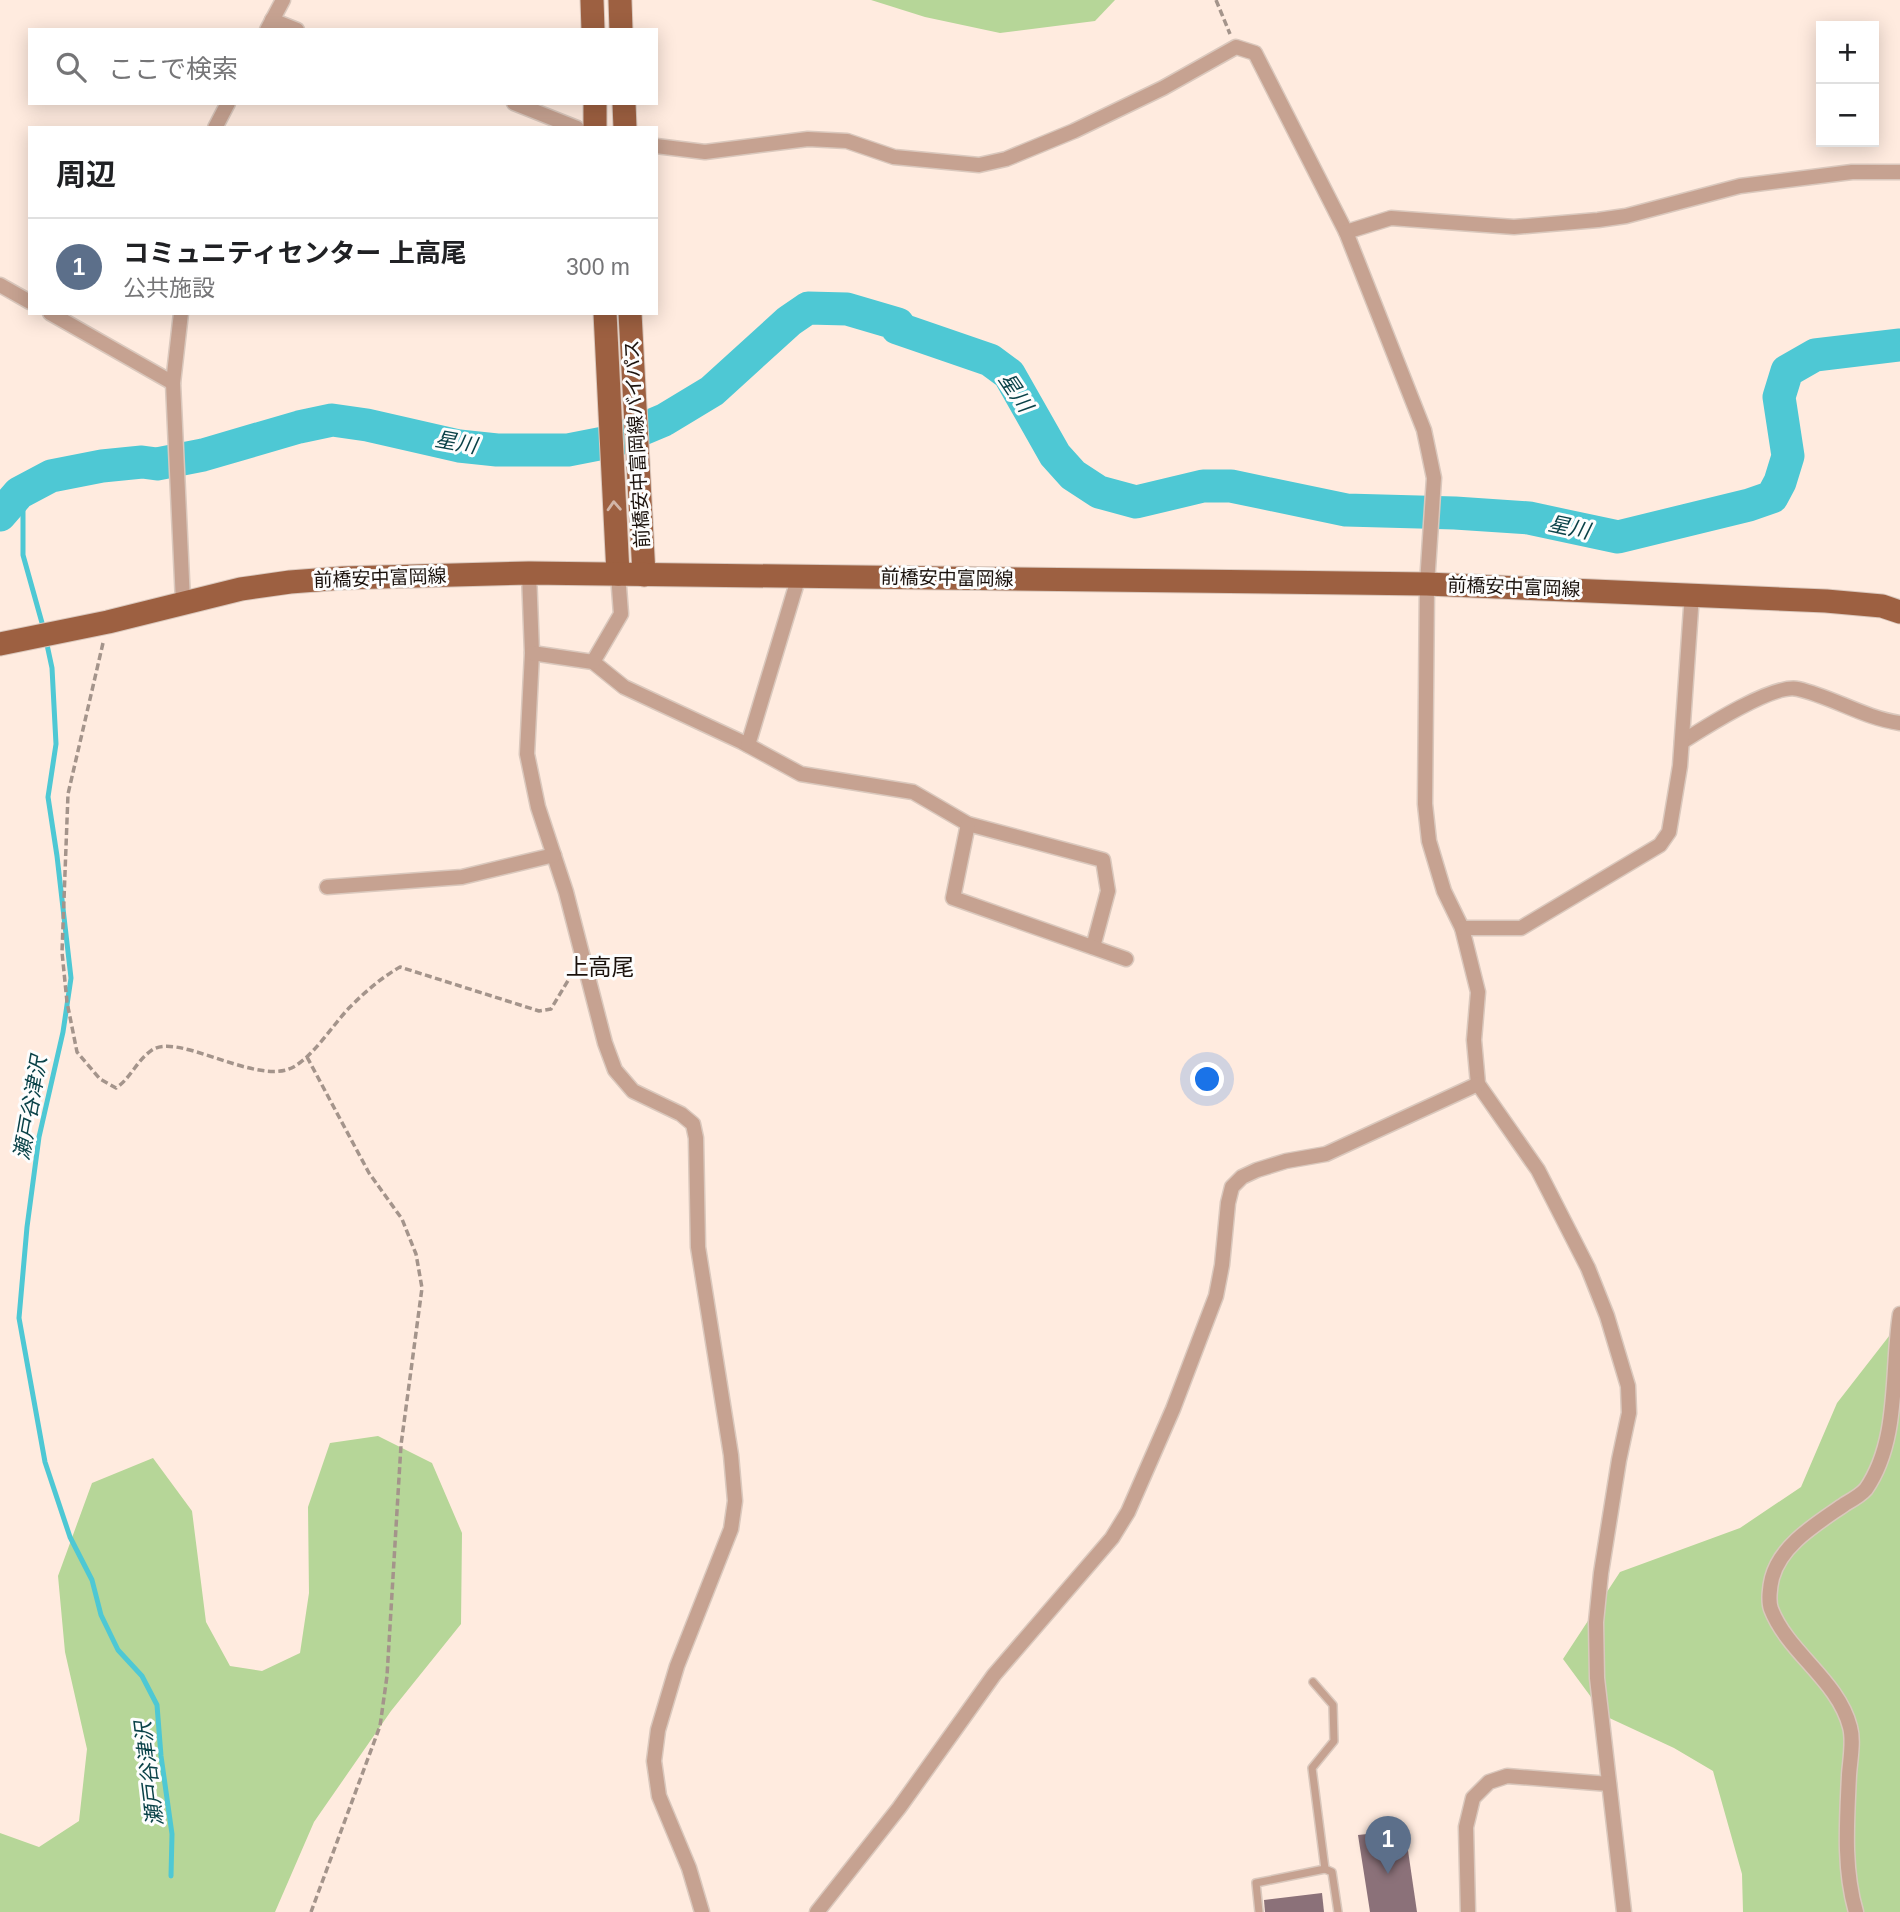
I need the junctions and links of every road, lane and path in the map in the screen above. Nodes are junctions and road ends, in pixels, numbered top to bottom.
1 (283, 0) edge
2 (592, 0) edge
3 (620, 0) edge
4 (1216, 0) edge
5 (269, 25) edge
6 (593, 28) edge
7 (621, 28) edge
8 (1236, 47) junction
9 (227, 105) edge
10 (519, 105) edge
11 (594, 105) edge
12 (624, 105) edge
13 (216, 126) edge
14 (572, 126) edge
15 (595, 126) edge
16 (625, 126) edge
17 (658, 146) edge
18 (1900, 172) edge
19 (1346, 232) junction
20 (0, 285) edge
21 (28, 301) edge
22 (54, 315) edge
23 (181, 315) edge
24 (605, 315) edge
25 (630, 315) edge
26 (173, 383) junction
27 (528, 573) junction
28 (618, 574) junction
29 (645, 575) junction
30 (799, 576) junction
31 (1427, 584) junction
32 (1692, 594) junction
33 (183, 602) junction
34 (1900, 612) edge
35 (108, 622) junction
36 (5, 647) edge
37 (532, 653) junction
38 (593, 662) junction
39 (1900, 723) edge
40 (1682, 741) junction
41 (748, 745) junction
42 (968, 824) junction
43 (554, 855) junction
44 (327, 887) dead end
45 (1462, 928) junction
46 (1093, 947) junction
47 (582, 953) junction
48 (1126, 959) dead end
49 (307, 1056) junction
50 (1478, 1084) junction
51 (1900, 1314) edge
52 (1313, 1682) dead end
53 (1609, 1784) junction
54 (1325, 1869) junction
55 (310, 1912) edge
56 (702, 1912) edge
57 (817, 1912) edge
58 (1259, 1912) edge
59 (1338, 1912) edge
60 (1468, 1912) edge
61 (1624, 1912) edge
62 (1856, 1912) edge

1 - 5 street
2 - 6 main road
3 - 7 main road
4 - 8 path
8 - 17 street
8 - 19 street
9 - 13 street
10 - 14 street
11 - 15 main road
12 - 16 main road
18 - 19 street
19 - 31 street
20 - 21 street
22 - 26 street
23 - 26 street
28 -> 24 main road, 前橋安中富岡線バイパス
25 - 29 main road, 前橋安中富岡線バイパス
26 - 33 street
27 - 28 main road, 前橋安中富岡線
27 - 33 main road, 前橋安中富岡線
27 - 37 street
28 - 29 main road, 前橋安中富岡線
28 - 38 street
29 - 30 main road, 前橋安中富岡線
30 - 31 main road, 前橋安中富岡線
30 - 41 street
31 - 32 main road, 前橋安中富岡線
31 - 45 street
32 - 34 main road, 前橋安中富岡線
32 - 40 street
33 - 35 main road, 前橋安中富岡線
35 - 36 main road, 前橋安中富岡線
35 - 49 path
37 - 38 street
37 - 43 street
38 - 41 street
39 - 40 street
40 - 45 street
41 - 42 street
42 - 46 street
42 - 46 street
43 - 44 street
43 - 47 street
45 - 50 street
46 - 48 street
47 - 49 path
47 - 56 street
49 - 55 path
50 - 53 street
50 - 57 street
51 - 62 street
52 - 54 lane
53 - 60 street
53 - 61 street
54 - 58 lane
54 - 59 lane

